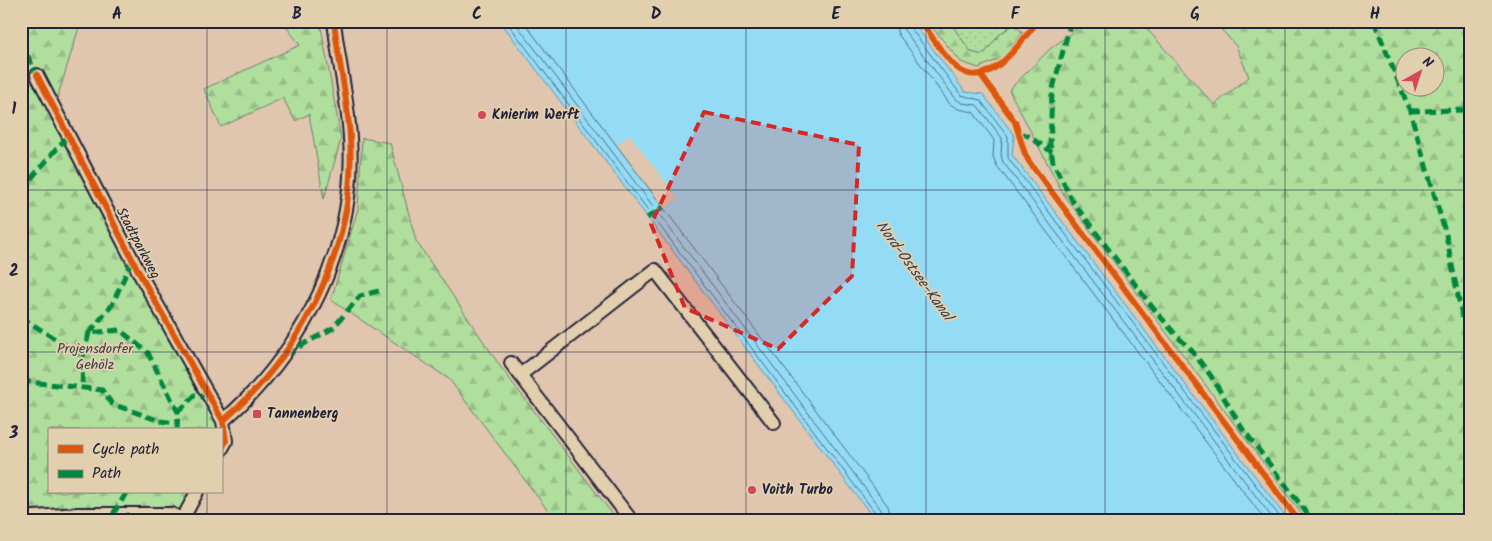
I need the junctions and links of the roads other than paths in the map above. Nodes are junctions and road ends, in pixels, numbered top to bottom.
1 (334, 21) edge
2 (36, 75) dead end
3 (511, 363) dead end
4 (520, 375) junction
5 (223, 421) junction
6 (774, 423) dead end
7 (222, 448) edge
8 (197, 494) edge
9 (21, 518) edge
10 (182, 519) edge
11 (631, 520) edge

1 - 5 street
2 - 5 street, Stadtparkweg
3 - 4 street
4 - 6 street
4 - 11 street
5 - 7 street
8 - 10 street
9 - 10 street

